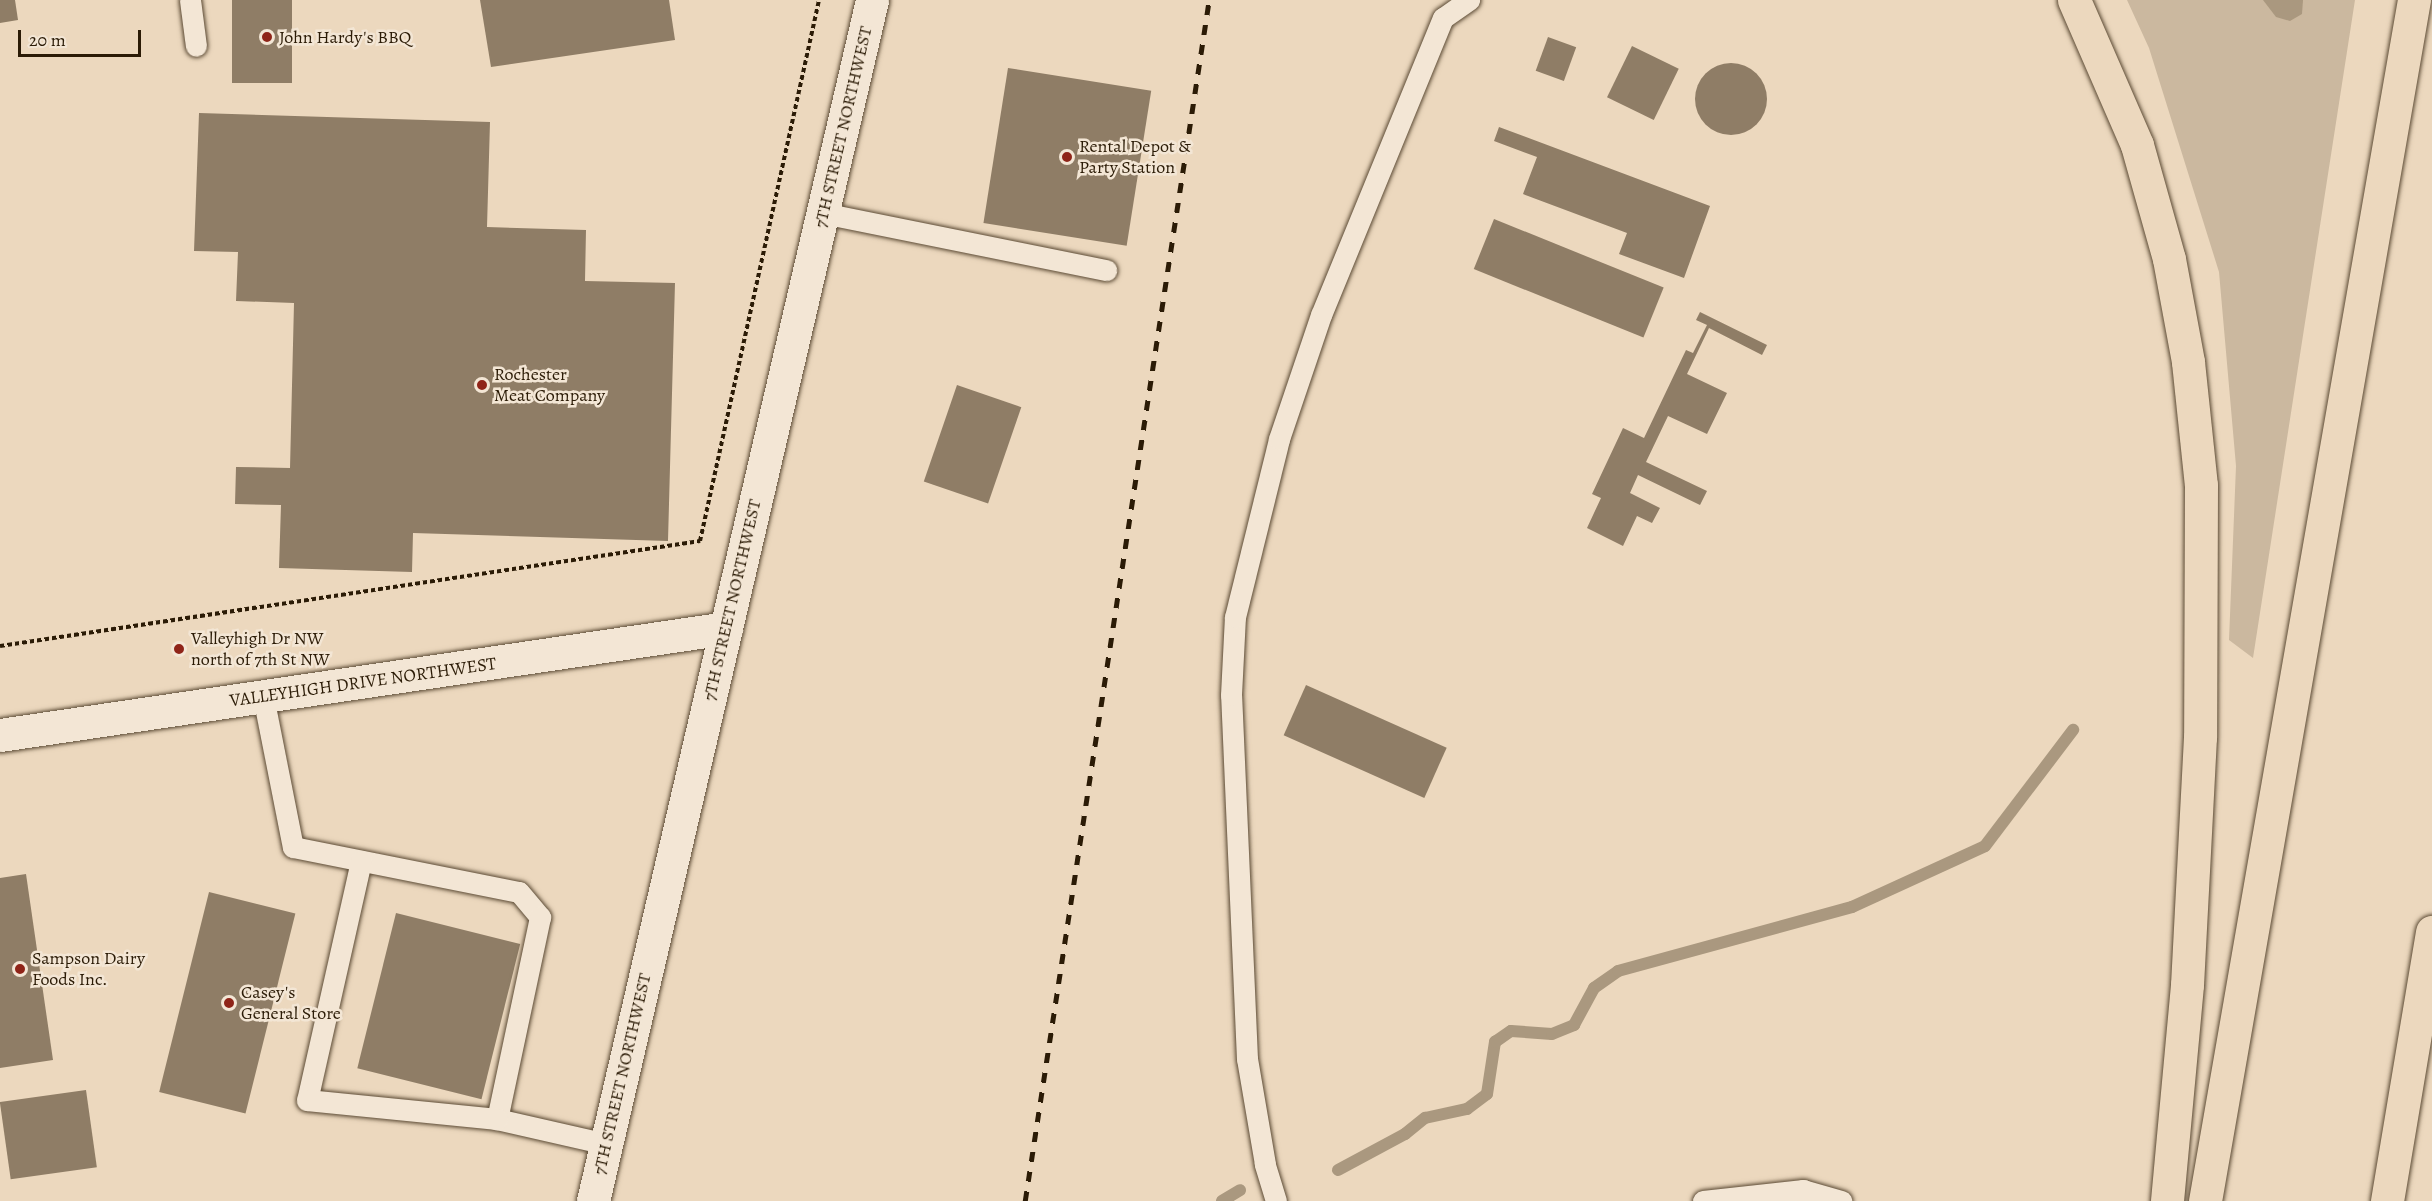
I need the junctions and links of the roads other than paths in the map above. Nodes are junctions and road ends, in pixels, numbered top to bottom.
1 (190, 0) edge
2 (872, 0) edge
3 (1469, 0) edge
4 (2074, 0) edge
5 (2414, 0) edge
6 (196, 46) dead end
7 (823, 213) junction
8 (1106, 270) dead end
9 (726, 628) junction
10 (262, 696) junction
11 (0, 735) edge
12 (361, 861) junction
13 (2432, 932) edge
14 (497, 1119) junction
15 (606, 1144) junction
16 (593, 1201) edge
17 (1276, 1201) edge
18 (1703, 1201) edge
19 (1841, 1201) edge
20 (2167, 1201) edge
21 (2205, 1201) edge
22 (2387, 1201) edge

1 - 6 lane
2 - 7 main road, 7TH STREET NORTHWEST
3 - 17 lane
4 - 20 highway
5 - 21 highway
7 - 8 lane
7 - 9 main road, 7TH STREET NORTHWEST
9 - 10 main road, VALLEYHIGH DRIVE NORTHWEST
9 - 15 main road, 7TH STREET NORTHWEST
10 - 11 main road, VALLEYHIGH DRIVE NORTHWEST
10 - 12 lane
12 - 14 lane
12 - 14 lane
13 - 22 highway
14 - 15 lane
15 - 16 main road, 7TH STREET NORTHWEST
18 - 19 lane

